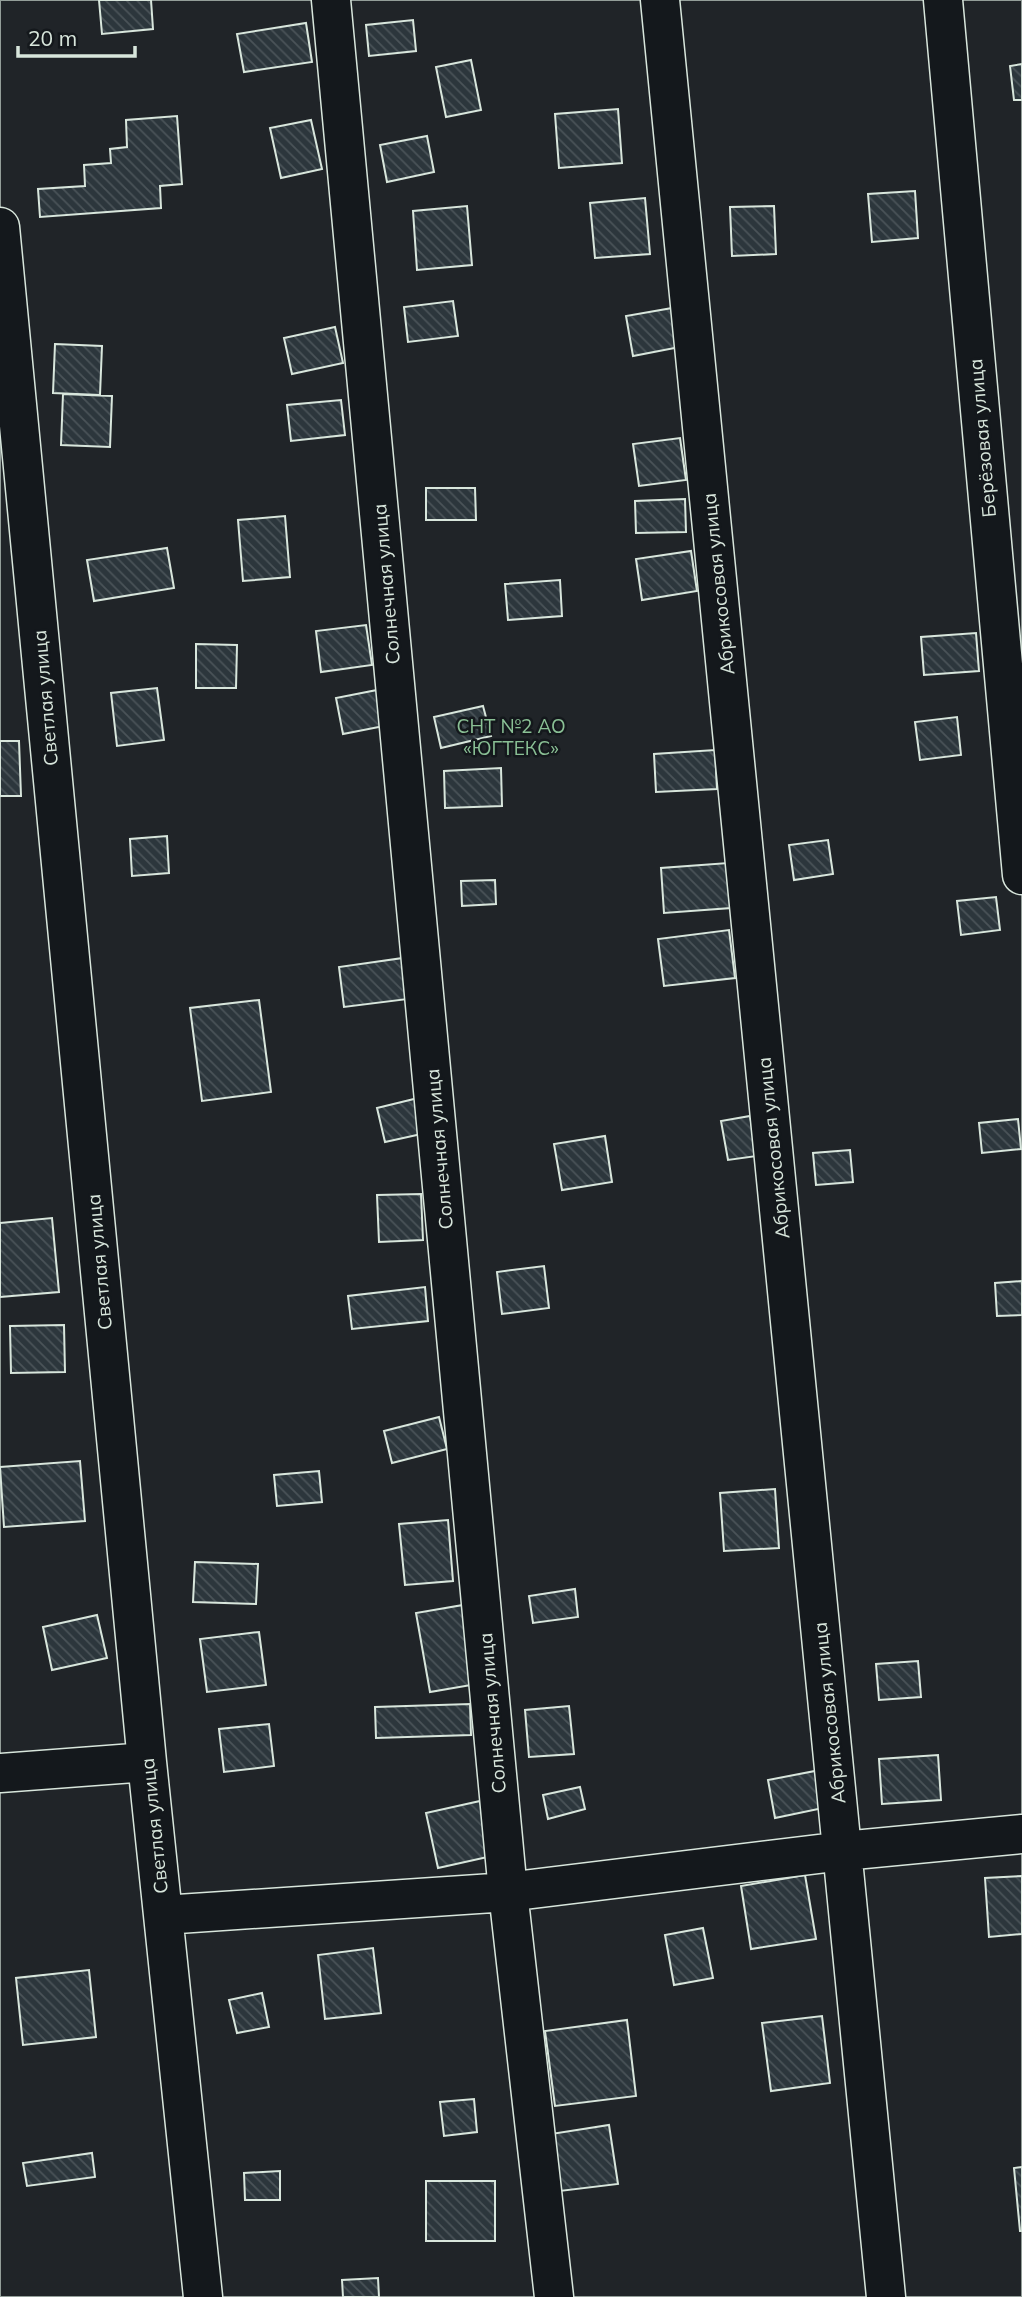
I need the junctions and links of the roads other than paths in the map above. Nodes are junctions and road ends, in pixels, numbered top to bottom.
1 (331, 0) edge
2 (660, 0) edge
3 (943, 0) edge
4 (0, 227) edge
5 (1022, 875) edge
6 (147, 1762) junction
7 (0, 1773) edge
8 (1022, 1833) edge
9 (843, 1851) junction
10 (508, 1892) junction
11 (163, 1915) junction
12 (202, 2297) edge
13 (554, 2297) edge
14 (886, 2297) edge

1 - 10 street, Солнечная улица
2 - 9 street, Абрикосовая улица
3 - 5 street, Берёзовая улица
4 - 6 street, Светлая улица
6 - 7 street
6 - 11 street, Светлая улица
8 - 9 street
9 - 10 street
9 - 14 street, Абрикосовая улица
10 - 11 street
10 - 13 street, Солнечная улица
11 - 12 street, Светлая улица

